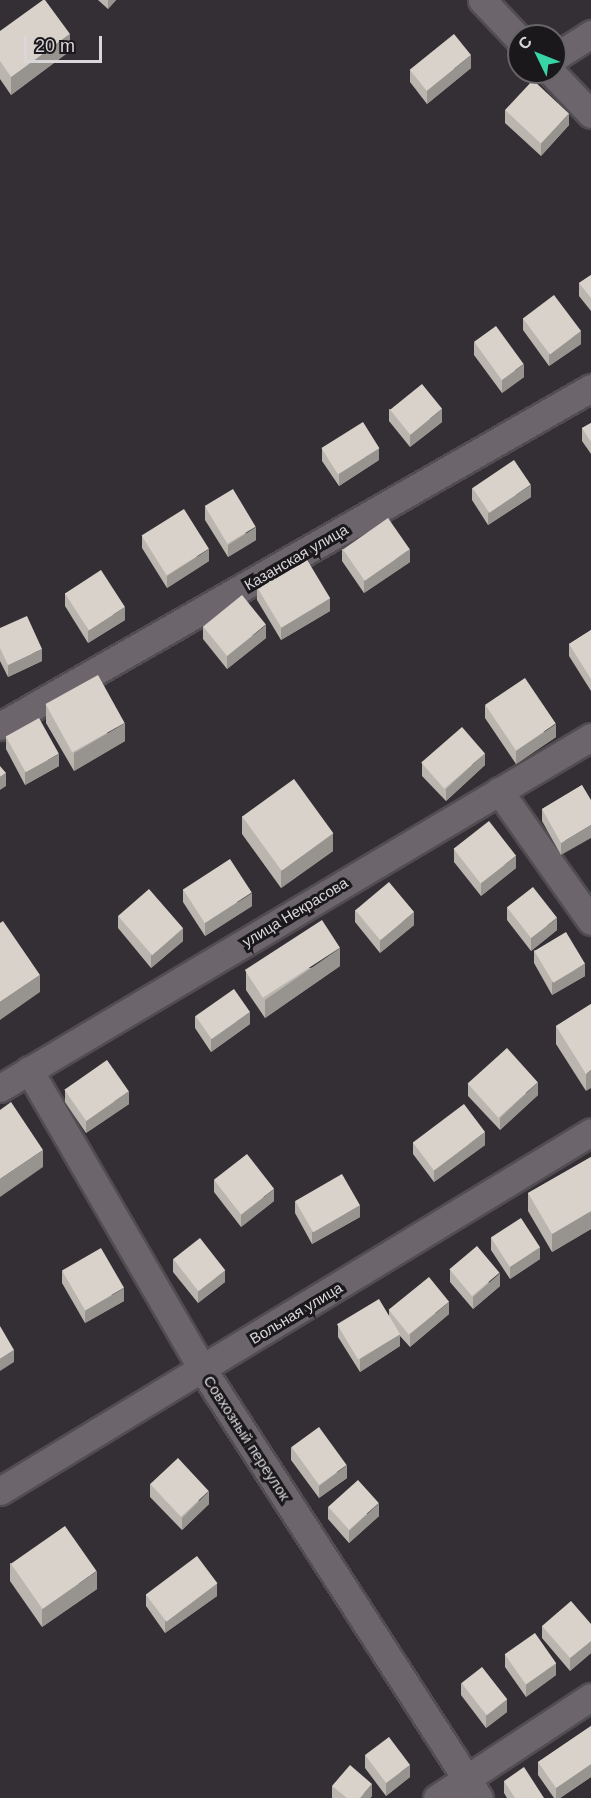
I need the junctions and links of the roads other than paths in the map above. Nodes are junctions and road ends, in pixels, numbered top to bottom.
1 (482, 0) edge
2 (507, 26) edge
3 (591, 34) edge
4 (567, 49) edge
5 (562, 84) edge
6 (591, 114) edge
7 (591, 388) edge
8 (0, 726) edge
9 (591, 737) edge
10 (499, 791) junction
11 (591, 921) edge
12 (28, 1070) junction
13 (0, 1088) edge
14 (591, 1132) edge
15 (203, 1370) junction
16 (0, 1491) edge
17 (591, 1697) edge
18 (473, 1787) edge
19 (437, 1798) edge

1 - 2 street
3 - 4 street
5 - 6 street
7 - 8 street, Казанская улица
9 - 10 street, улица Некрасова
10 - 11 street
10 - 12 street, улица Некрасова
12 - 13 street, улица Некрасова
12 - 15 street, Совхозный переулок
14 - 15 street, Вольная улица
15 - 16 street, Вольная улица
15 - 18 street, Совхозный переулок
17 - 18 street
18 - 19 street

